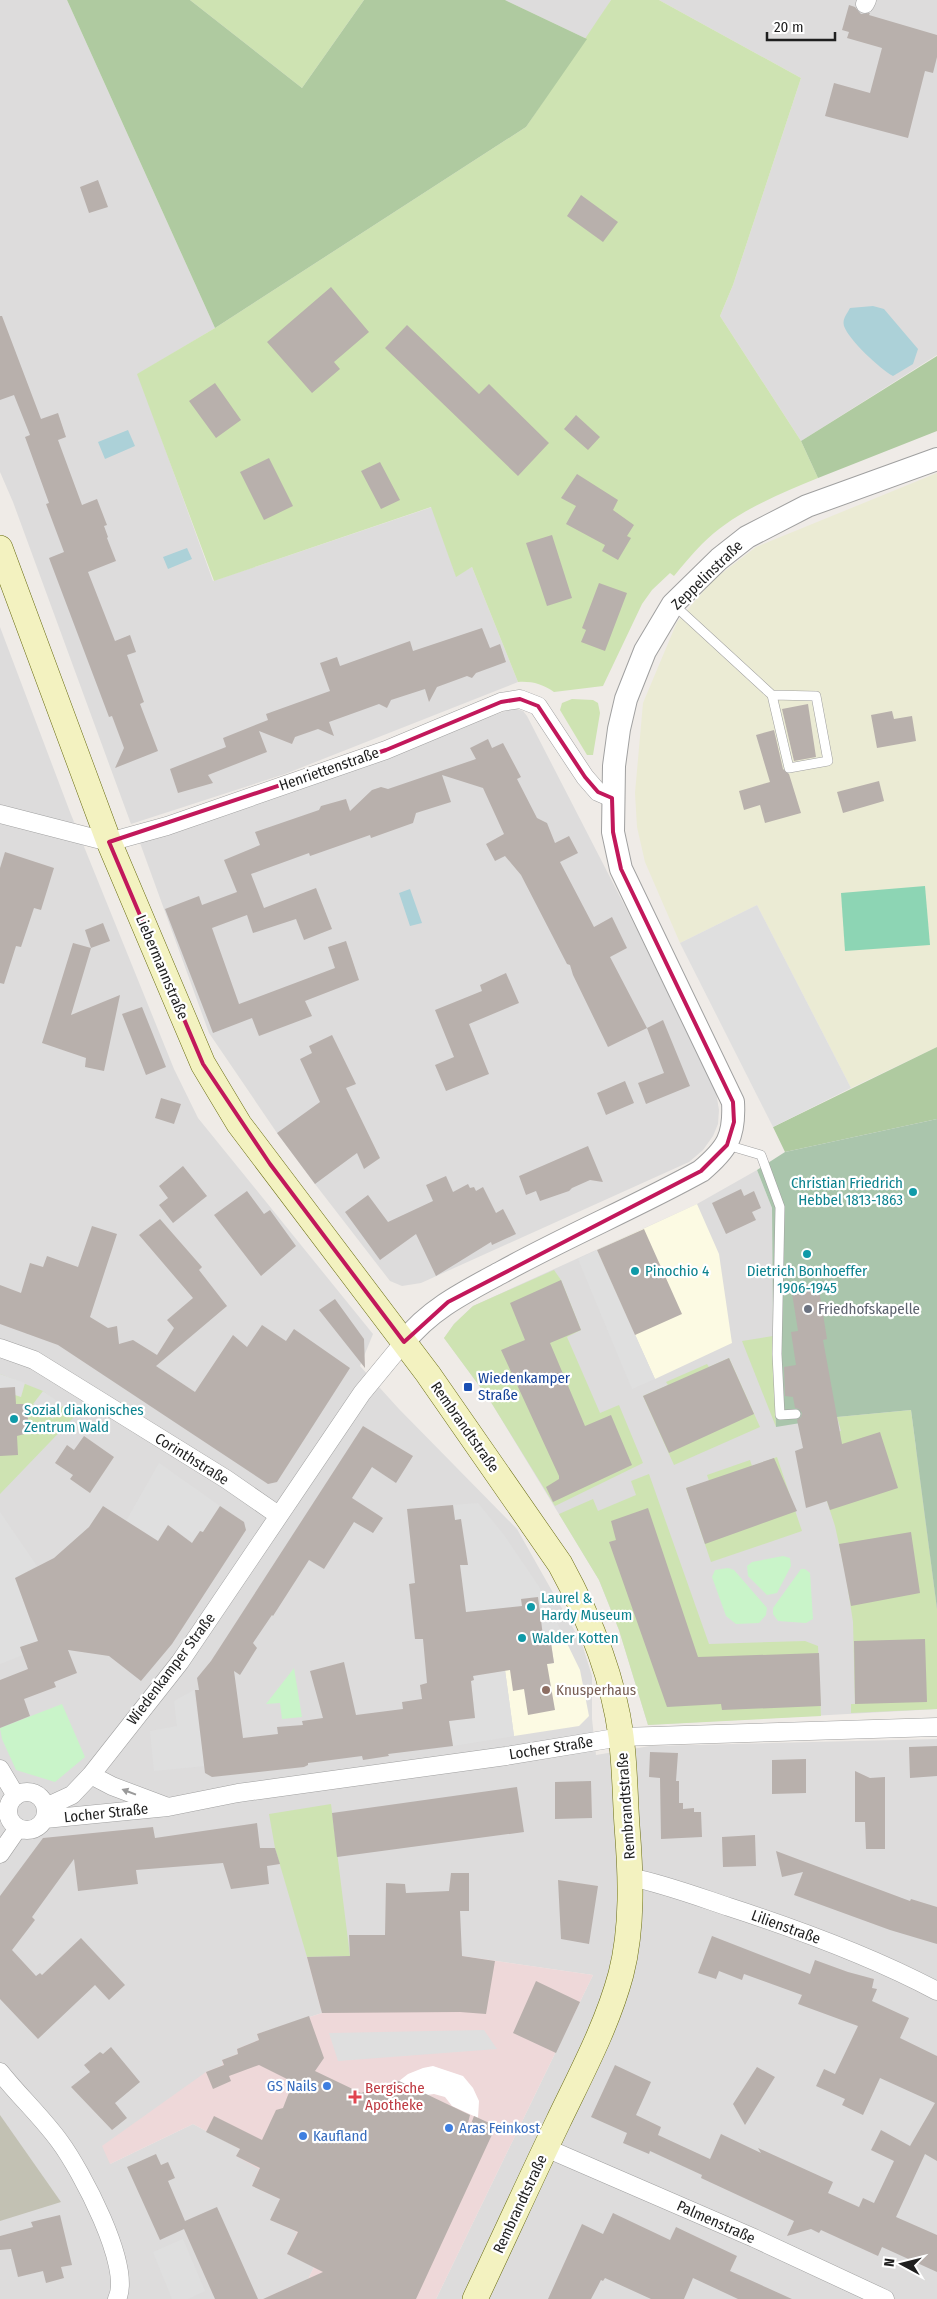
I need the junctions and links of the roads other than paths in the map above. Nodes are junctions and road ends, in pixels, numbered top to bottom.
1 (937, 459) edge
2 (0, 548) edge
3 (673, 604) junction
4 (772, 695) junction
5 (612, 798) junction
6 (0, 814) edge
7 (109, 842) junction
8 (671, 976) joint
9 (727, 1145) junction
10 (404, 1342) junction
11 (0, 1348) edge
12 (796, 1414) dead end
13 (278, 1515) junction
14 (937, 1727) edge
15 (621, 1737) junction
16 (0, 1769) edge
17 (91, 1775) junction
18 (16, 1796) junction
19 (168, 1807) junction
20 (46, 1813) junction
21 (18, 1828) junction
22 (0, 1854) edge
23 (630, 1877) junction
24 (937, 1991) edge
25 (0, 2072) edge
26 (546, 2148) junction
27 (118, 2299) edge
28 (476, 2299) edge
29 (885, 2299) edge

1 - 3 street, Zeppelinstraße
2 - 7 main road, Liebermannstraße
3 - 4 lane
3 - 5 street, Zeppelinstraße
4 - 4 lane
5 - 7 street, Henriettenstraße
5 - 8 street, Zeppelinstraße
6 - 7 street, Henriettenstraße
7 - 10 main road, Liebermannstraße
8 - 9 street, Wiedenkamper Straße
9 - 10 street, Wiedenkamper Straße
9 - 12 lane
10 - 13 street, Wiedenkamper Straße
10 - 15 main road, Rembrandtstraße
11 - 13 street, Corinthstraße
13 - 17 street, Wiedenkamper Straße
14 - 15 street, Locher Straße
15 - 19 street, Locher Straße
15 - 23 main road, Rembrandtstraße
16 - 18 street
19 -> 17 street, Locher Straße
17 - 20 street, Wiedenkamper Straße
18 - 20 street
18 - 21 street
19 - 20 street, Locher Straße
20 - 21 street, Wiedenkamper Straße
21 - 22 street
23 - 24 street, Lilienstraße
23 - 26 main road, Rembrandtstraße
25 - 27 street
26 - 28 main road, Rembrandtstraße
26 - 29 street, Palmenstraße

